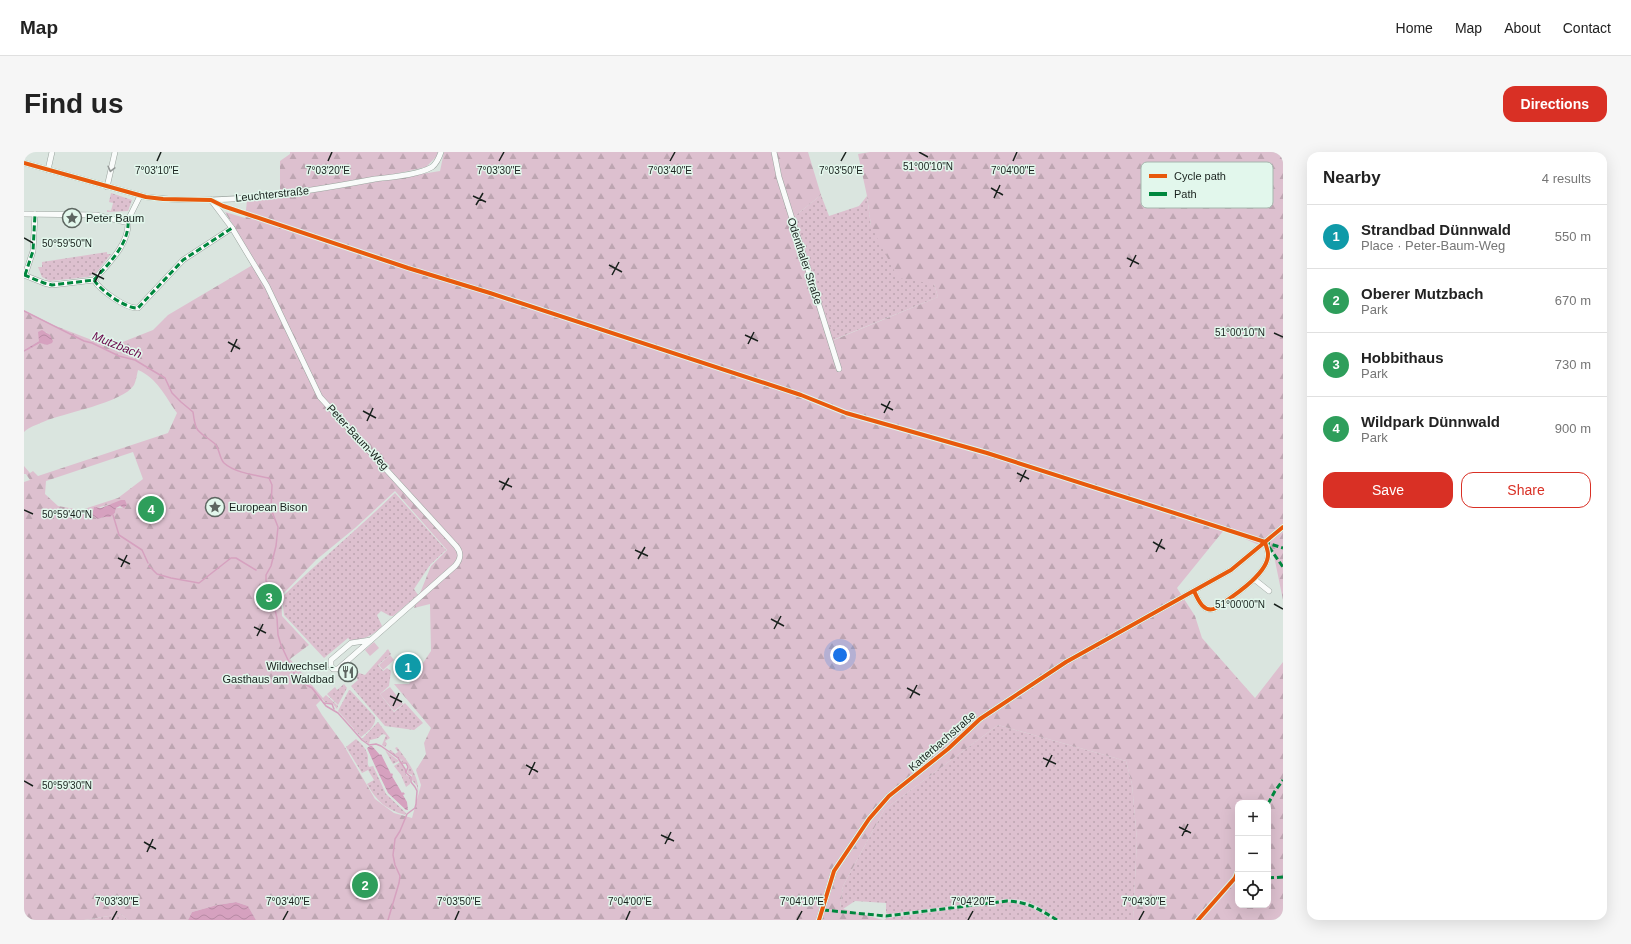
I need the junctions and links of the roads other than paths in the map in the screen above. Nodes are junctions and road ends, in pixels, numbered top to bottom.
1 (52, 152) edge
2 (115, 152) edge
3 (441, 152) edge
4 (774, 152) edge
5 (24, 163) edge
6 (48, 170) junction
7 (107, 187) junction
8 (140, 196) junction
9 (211, 200) junction
10 (24, 214) edge
11 (35, 214) junction
12 (128, 220) junction
13 (232, 228) junction
14 (24, 275) edge
15 (94, 280) junction
16 (839, 369) dead end
17 (1283, 527) edge
18 (1265, 542) junction
19 (1254, 580) junction
20 (1269, 591) dead end
21 (1194, 592) junction
22 (371, 640) junction
23 (819, 920) edge

1 - 6 street
2 -> 7 street
3 - 9 street, Leuchterstraße
4 - 16 street, Odenthaler Straße
5 - 6 street, Leuchterstraße
6 - 7 street, Leuchterstraße
7 - 8 street, Leuchterstraße
8 - 9 street, Leuchterstraße
8 - 12 street
9 - 13 street, Peter-Baum-Weg
10 - 11 street
11 - 12 street
11 - 14 street
12 - 15 street
13 - 15 street
13 - 22 street, Peter-Baum-Weg
14 - 15 street
17 - 18 street, Katterbachstraße
18 - 19 street
18 - 21 street, Katterbachstraße
19 - 20 street
19 - 21 street
21 - 23 street, Katterbachstraße
22 - 22 street, Peter-Baum-Weg

